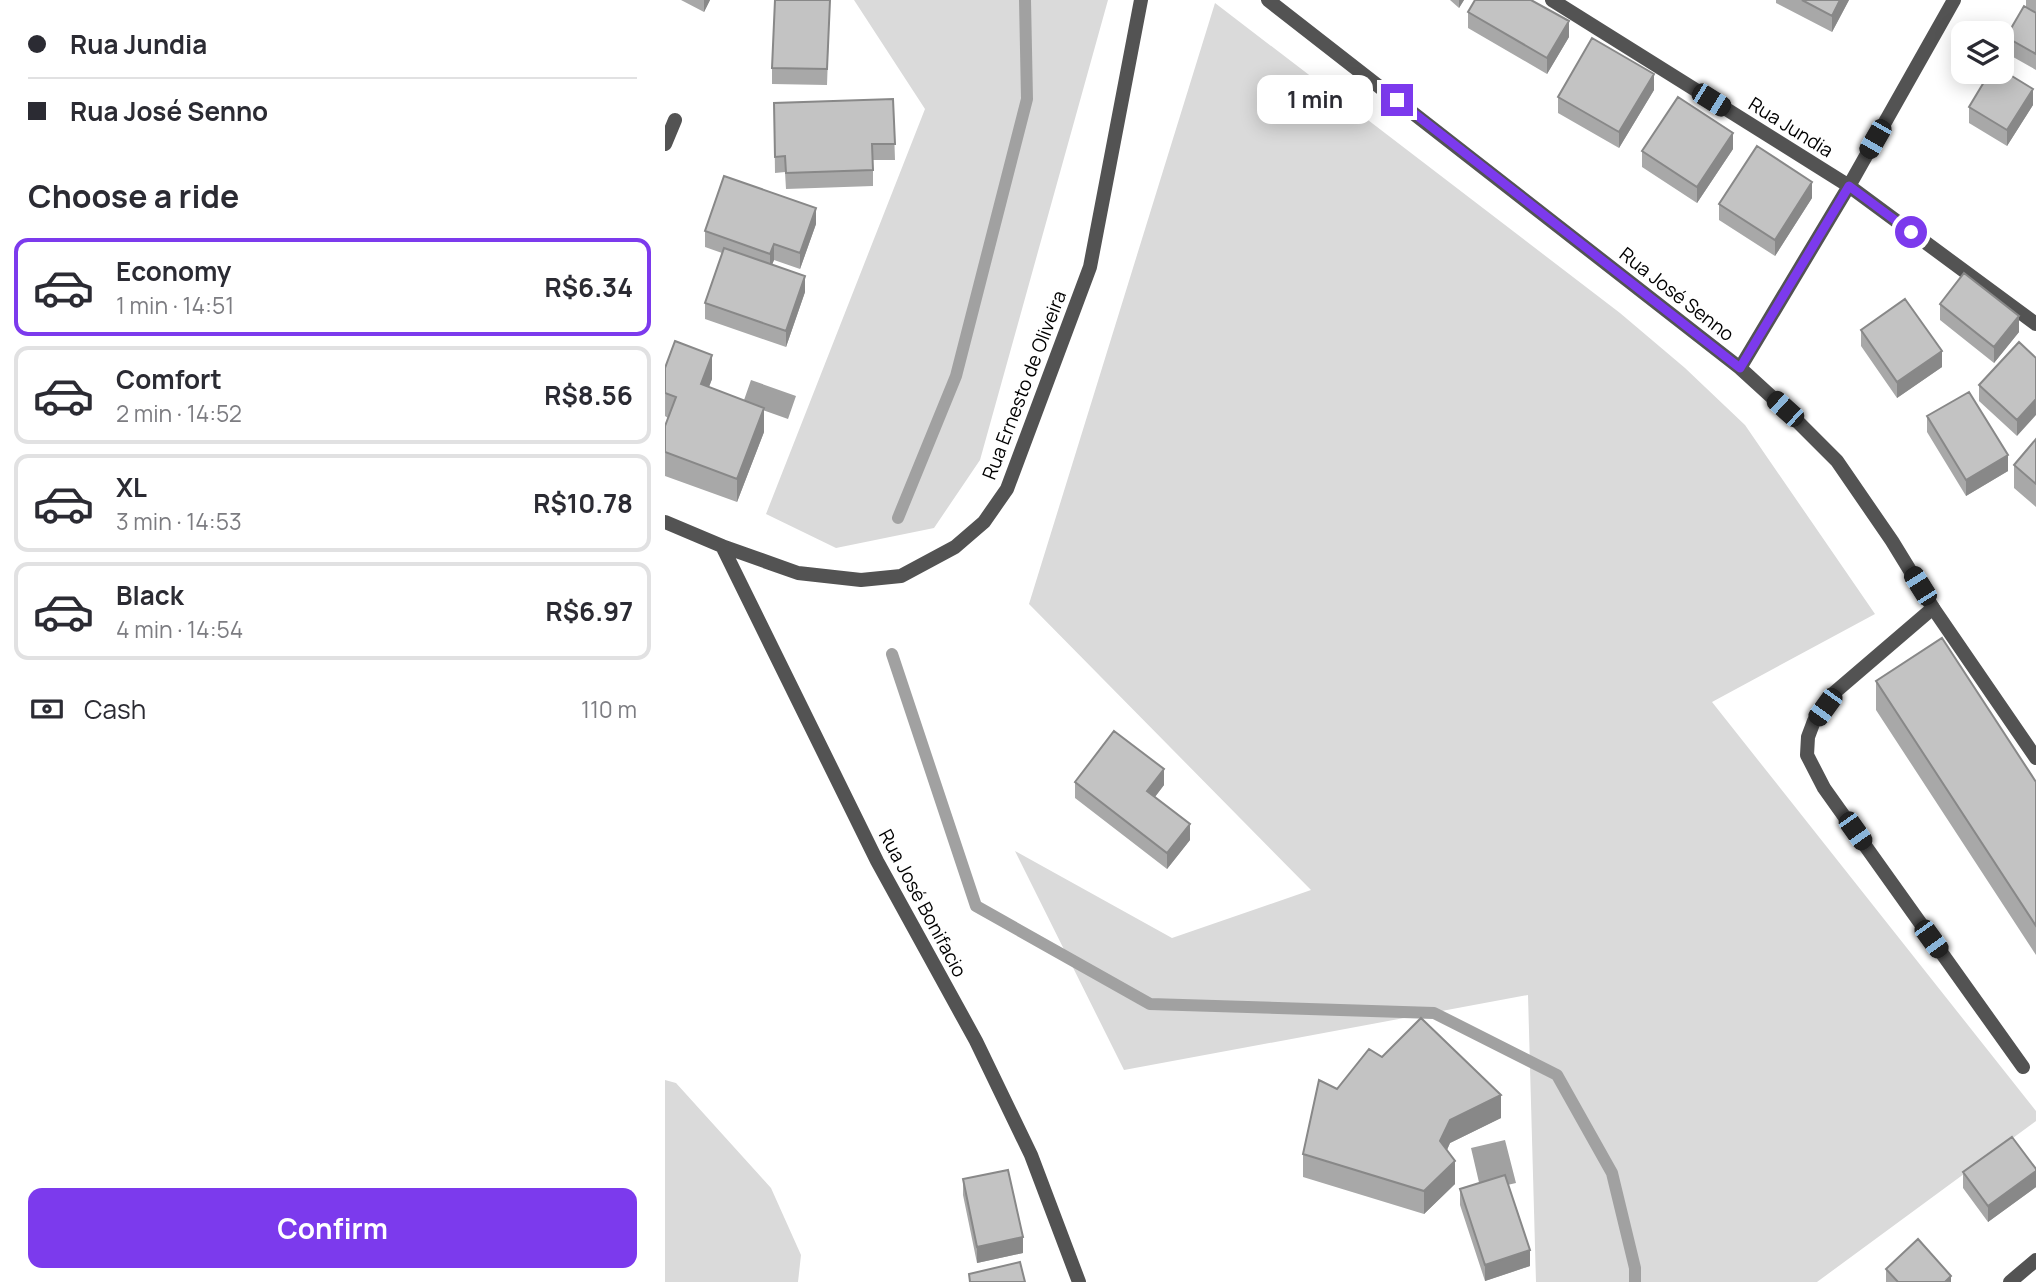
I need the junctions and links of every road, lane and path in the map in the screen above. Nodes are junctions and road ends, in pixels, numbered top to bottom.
1 (1141, 0) edge
2 (1268, 0) edge
3 (1552, 0) edge
4 (1954, 0) edge
5 (675, 120) dead end
6 (665, 144) edge
7 (1849, 186) junction
8 (2036, 324) edge
9 (1740, 368) junction
10 (665, 522) edge
11 (722, 546) junction
12 (1933, 608) junction
13 (2036, 758) edge
14 (2023, 1068) dead end
15 (2036, 1260) edge
16 (1079, 1282) edge
17 (2010, 1282) edge

1 - 11 street, Rua Ernesto de Oliveira
2 - 9 street, Rua José Senno
3 - 7 street, Rua Jundia
4 - 7 street
5 - 6 street
7 - 8 street, Rua Jundia
7 - 9 street
9 - 12 street, Rua José Senno
10 - 11 street, Rua Ernesto de Oliveira
11 - 16 street, Rua José Bonifacio
12 - 13 street, Rua José Senno
12 - 14 street
15 - 17 street

